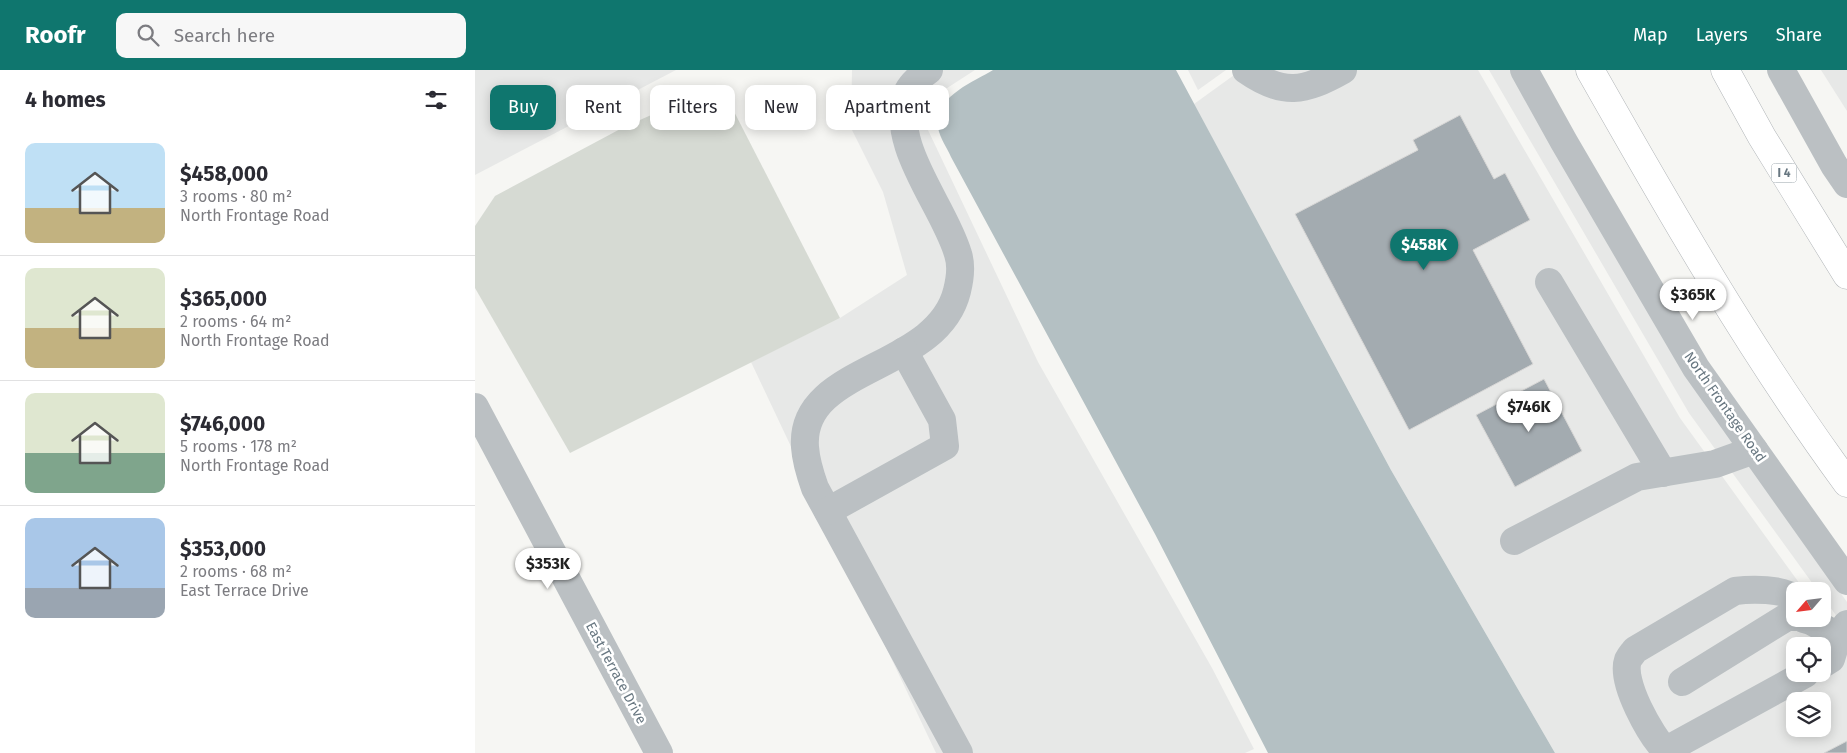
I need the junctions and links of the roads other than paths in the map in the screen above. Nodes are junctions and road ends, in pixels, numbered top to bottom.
1 (929, 70) edge
2 (1245, 70) edge
3 (1343, 70) edge
4 (1524, 70) edge
5 (1590, 70) edge
6 (1725, 70) edge
7 (1781, 70) edge
8 (1843, 168) edge
9 (1847, 274) edge
10 (1549, 282) dead end
11 (904, 352) junction
12 (475, 407) edge
13 (1754, 450) junction
14 (1663, 473) junction
15 (1847, 483) edge
16 (828, 511) junction
17 (1514, 541) dead end
18 (1847, 581) edge
19 (1786, 595) edge
20 (1786, 618) edge
21 (1843, 630) edge
22 (1831, 659) edge
23 (1682, 682) dead end
24 (1791, 682) edge
25 (1666, 752) edge
26 (659, 753) edge
27 (959, 753) edge

1 - 11 street
2 - 3 street
4 - 13 street, North Frontage Road
5 - 15 highway
6 - 9 highway, I 4
7 - 8 street
10 - 14 street
11 - 16 street
11 - 16 street
12 - 26 street, East Terrace Drive
13 - 14 street
13 - 18 street, North Frontage Road
14 - 17 street
16 - 27 street
19 - 25 street
20 - 23 street
21 - 22 street
24 - 25 street

